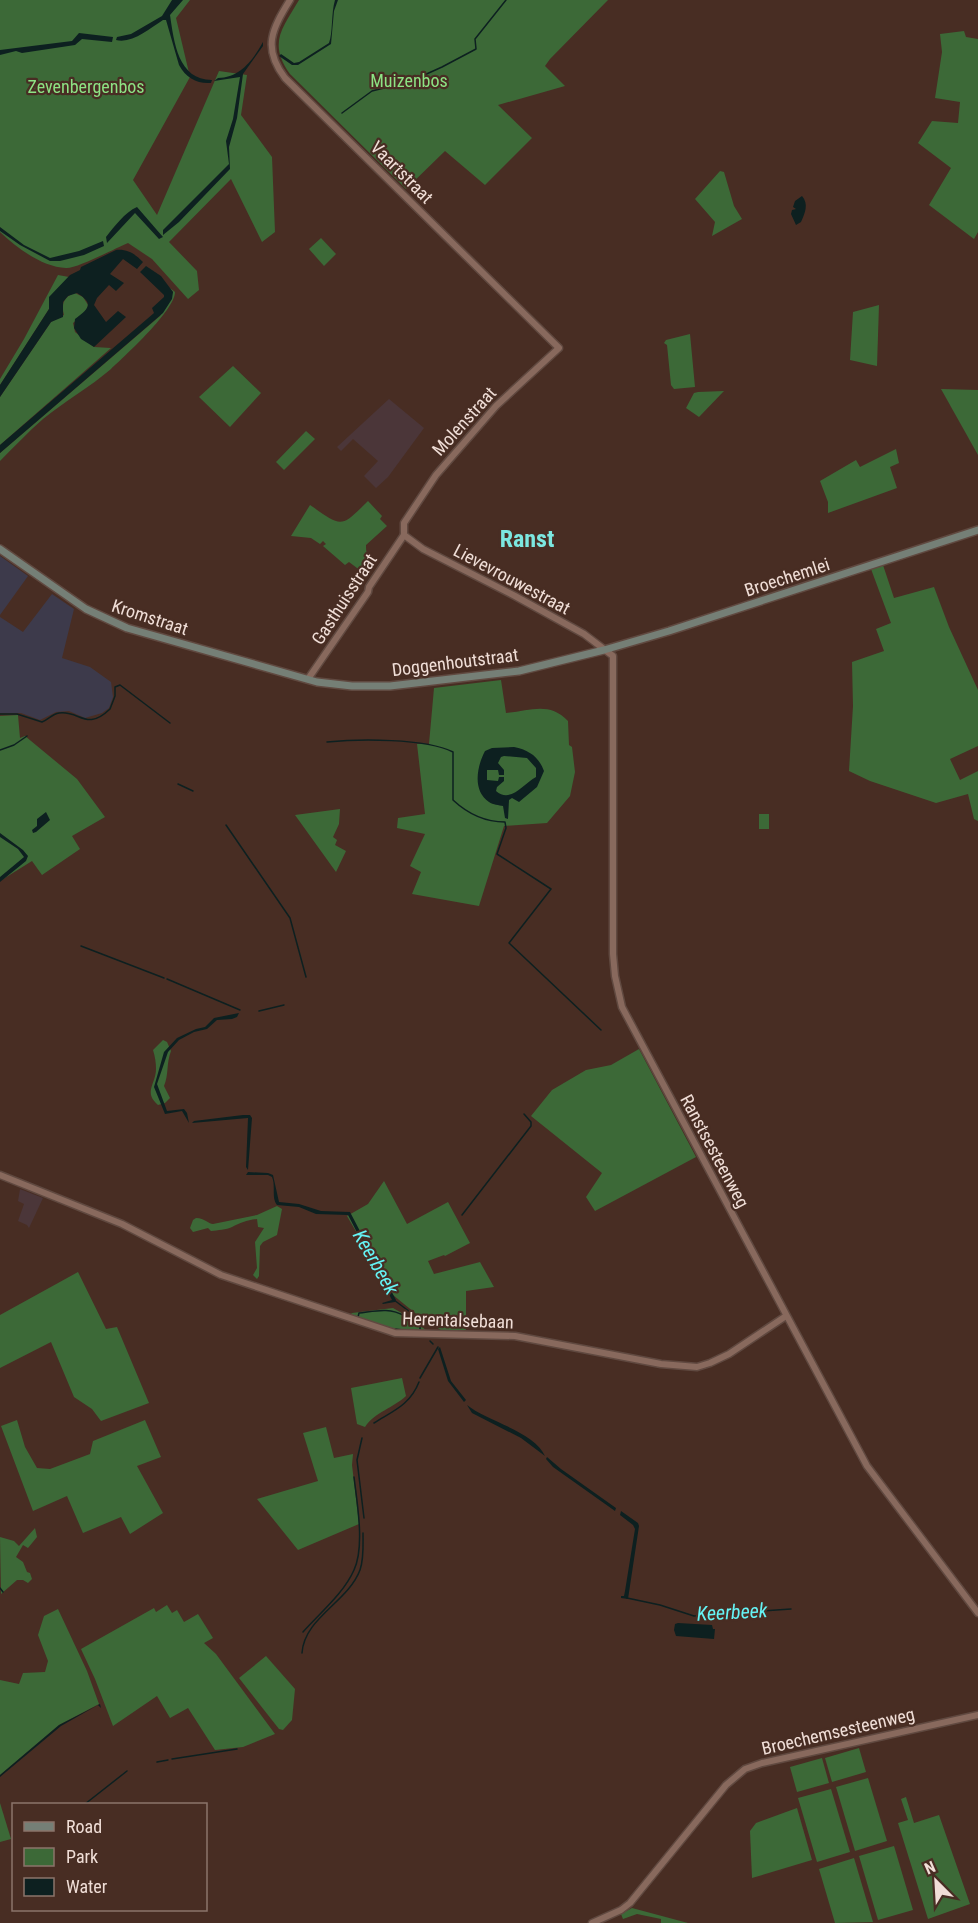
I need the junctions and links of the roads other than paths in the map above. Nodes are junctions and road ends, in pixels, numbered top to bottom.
1 (290, 0) edge
2 (559, 348) joint
3 (978, 530) edge
4 (404, 536) junction
5 (0, 549) edge
6 (592, 640) junction
7 (604, 650) junction
8 (587, 654) junction
9 (308, 679) junction
10 (0, 1175) edge
11 (786, 1316) junction
12 (978, 1613) edge
13 (978, 1715) edge
14 (592, 1923) edge

1 - 2 street, Vaartstraat
2 - 4 street, Molenstraat
3 - 7 main road, Broechemlei
4 - 6 street, Lievevrouwestraat
4 - 9 street, Gasthuisstraat
5 - 9 main road, Kromstraat
6 - 7 street, Lievevrouwestraat
6 - 8 street
7 - 8 main road, Doggenhoutstraat
7 - 11 street, Ranstsesteenweg
8 - 9 main road, Doggenhoutstraat
10 - 11 street, Herentalsebaan
11 - 12 street, Ranstsesteenweg
13 - 14 street, Broechemsesteenweg

